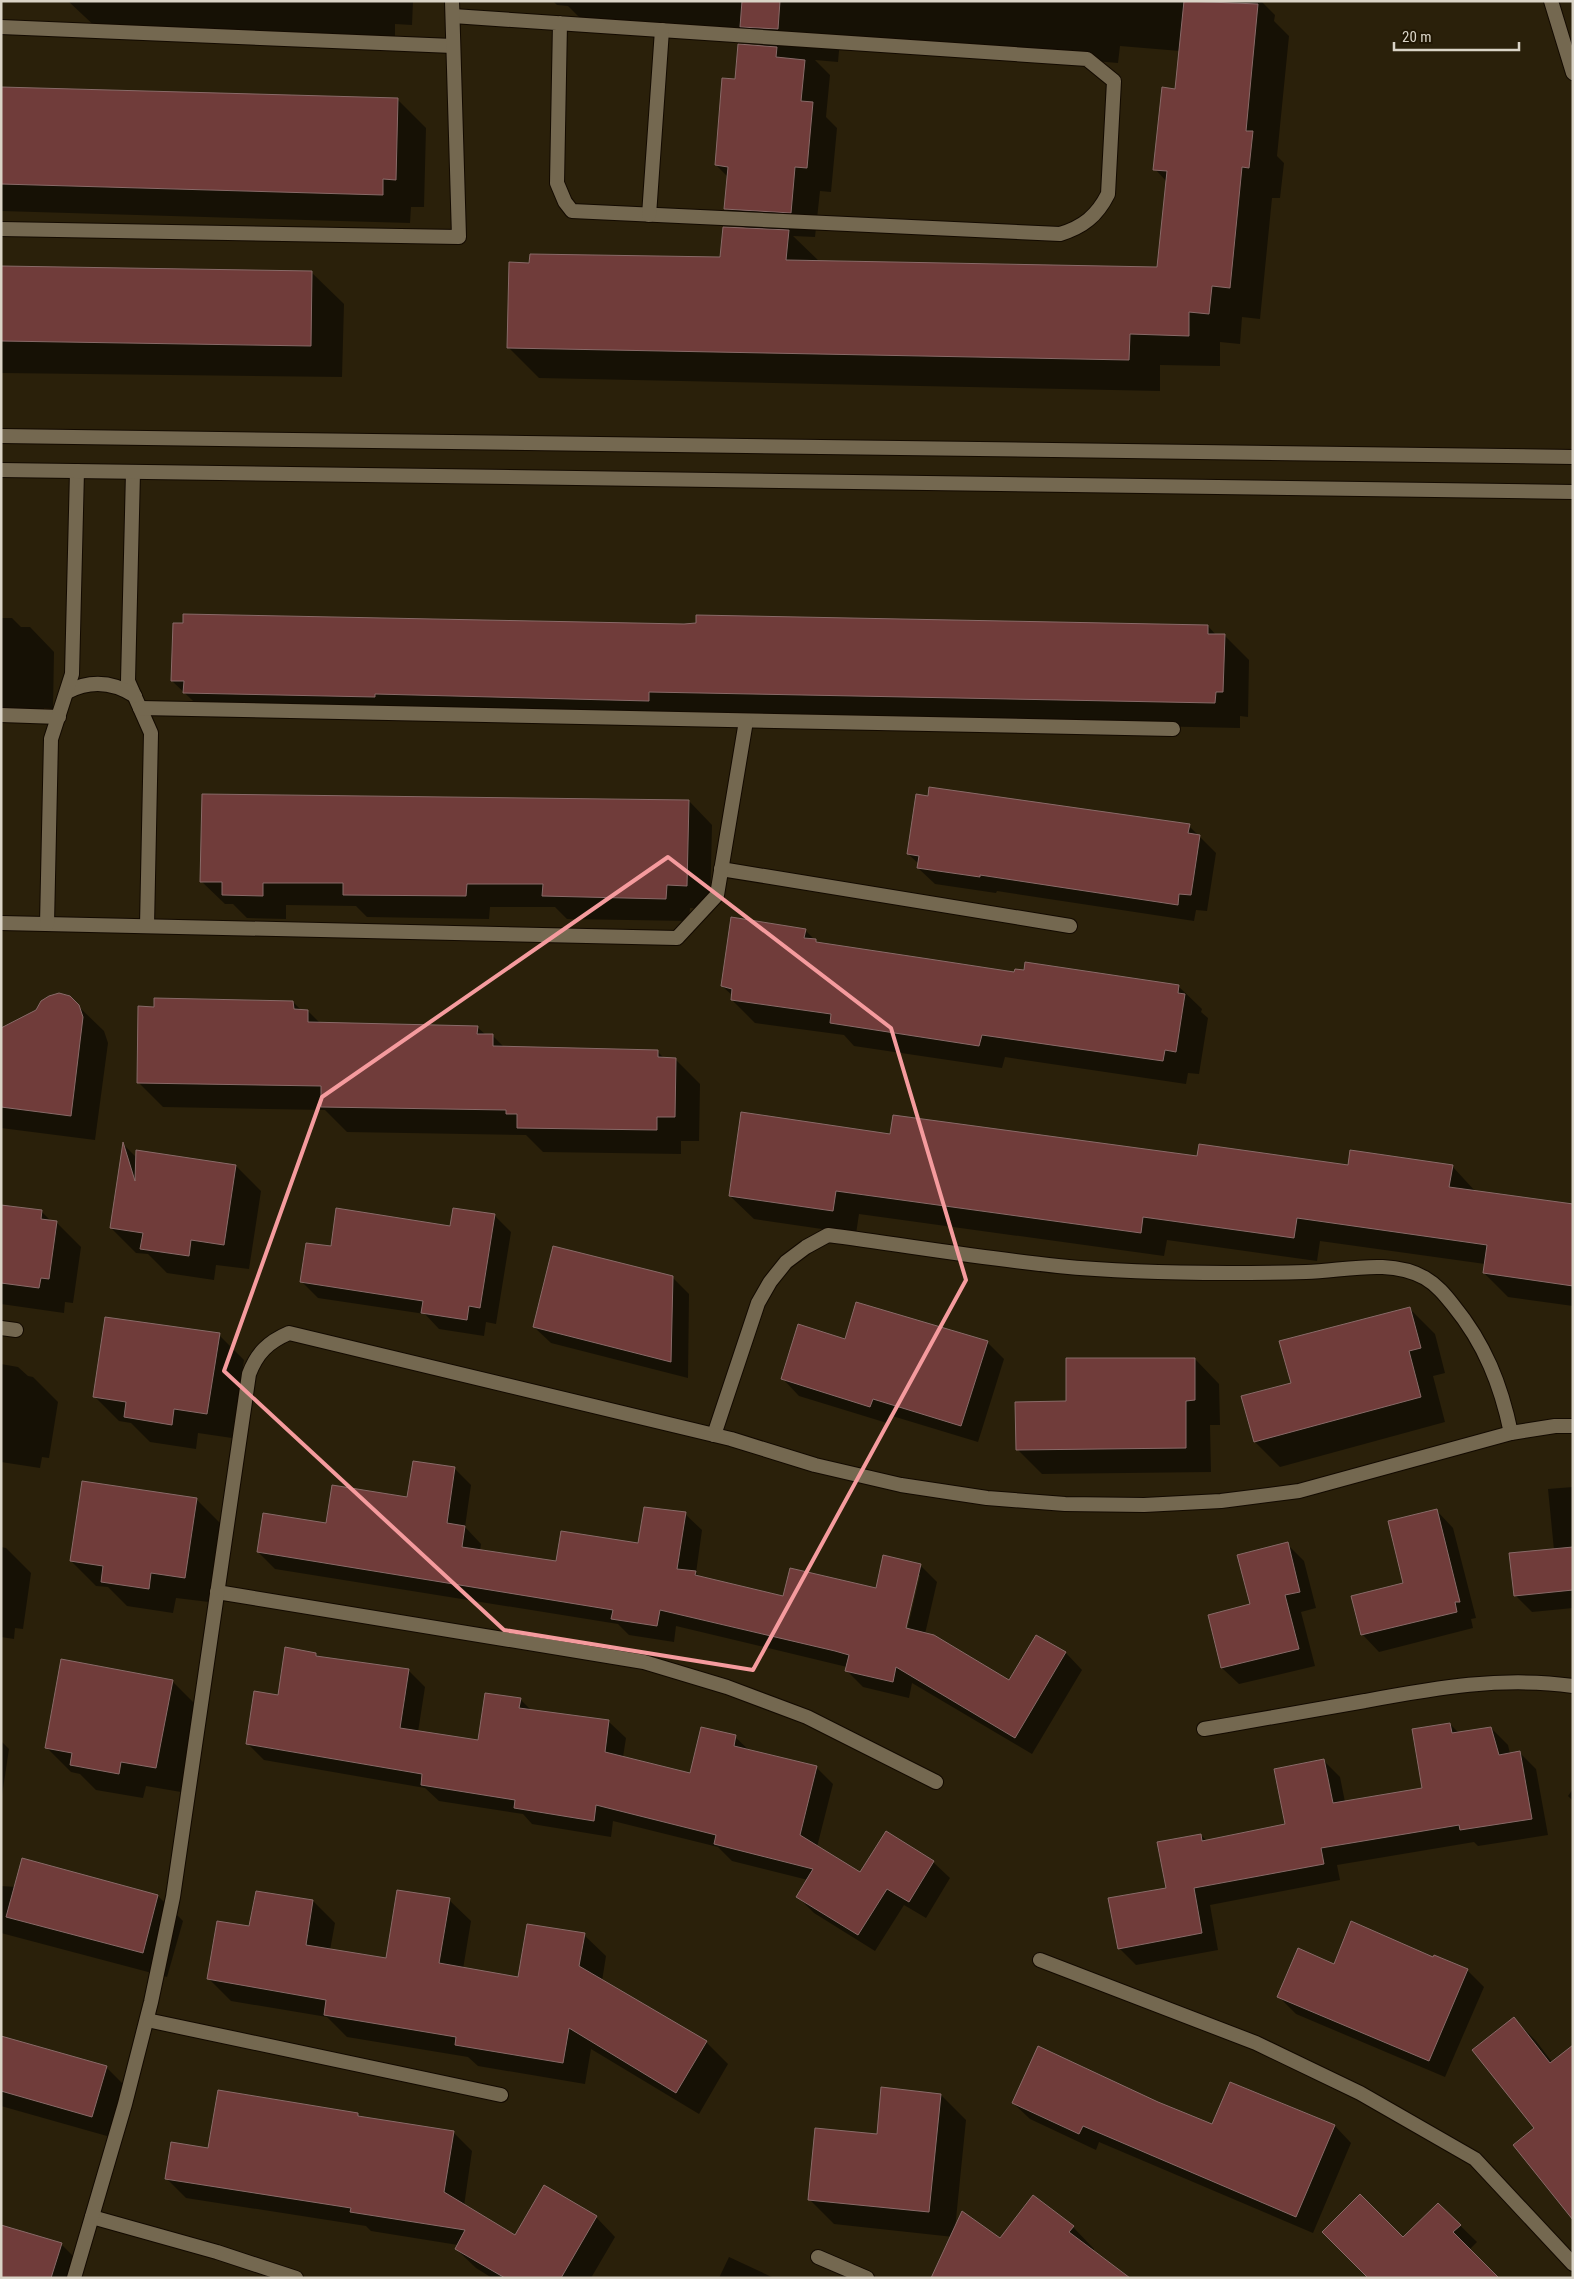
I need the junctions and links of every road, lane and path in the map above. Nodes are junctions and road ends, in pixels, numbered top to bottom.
1 (452, 1) edge
2 (1551, 1) edge
3 (453, 16) junction
4 (560, 23) junction
5 (1, 27) edge
6 (662, 30) junction
7 (453, 46) junction
8 (1573, 73) edge
9 (650, 215) junction
10 (1, 229) edge
11 (1, 436) edge
12 (1573, 457) edge
13 (1, 470) edge
14 (77, 471) junction
15 (133, 472) junction
16 (1573, 492) edge
17 (67, 692) junction
18 (138, 702) junction
19 (1, 715) edge
20 (59, 716) junction
21 (746, 721) junction
22 (1174, 729) dead end
23 (721, 869) junction
24 (1, 923) edge
25 (47, 924) junction
26 (147, 926) junction
27 (1070, 926) dead end
28 (1, 1328) edge
29 (16, 1330) dead end
30 (1573, 1426) edge
31 (1511, 1433) junction
32 (714, 1435) junction
33 (217, 1592) junction
34 (1573, 1686) edge
35 (1204, 1729) dead end
36 (936, 1782) dead end
37 (1040, 1960) dead end
38 (147, 2020) junction
39 (501, 2095) dead end
40 (92, 2217) junction
41 (818, 2257) dead end
42 (1573, 2264) edge
43 (74, 2278) edge
44 (296, 2278) edge
45 (867, 2278) edge

1 - 3 street
2 - 8 street
3 - 4 street
3 - 7 street
4 - 6 street
4 - 9 street
5 - 7 street
6 - 9 street
6 - 9 street
7 - 10 street
11 - 12 street
13 - 14 street
14 - 15 street
14 - 17 street
15 - 16 street
15 - 18 street
17 - 18 street
17 - 20 street
18 - 21 street
18 - 26 street
19 - 20 street
20 - 25 street
21 - 22 street
21 - 23 street
23 - 26 street
23 - 27 street
24 - 25 street
25 - 26 street
28 - 29 street
30 - 31 street
31 - 32 street
31 - 32 street
32 - 33 street
33 - 36 street
33 - 38 street
34 - 35 street
37 - 42 street
38 - 39 street
38 - 40 street
40 - 43 street
40 - 44 street
41 - 45 street

